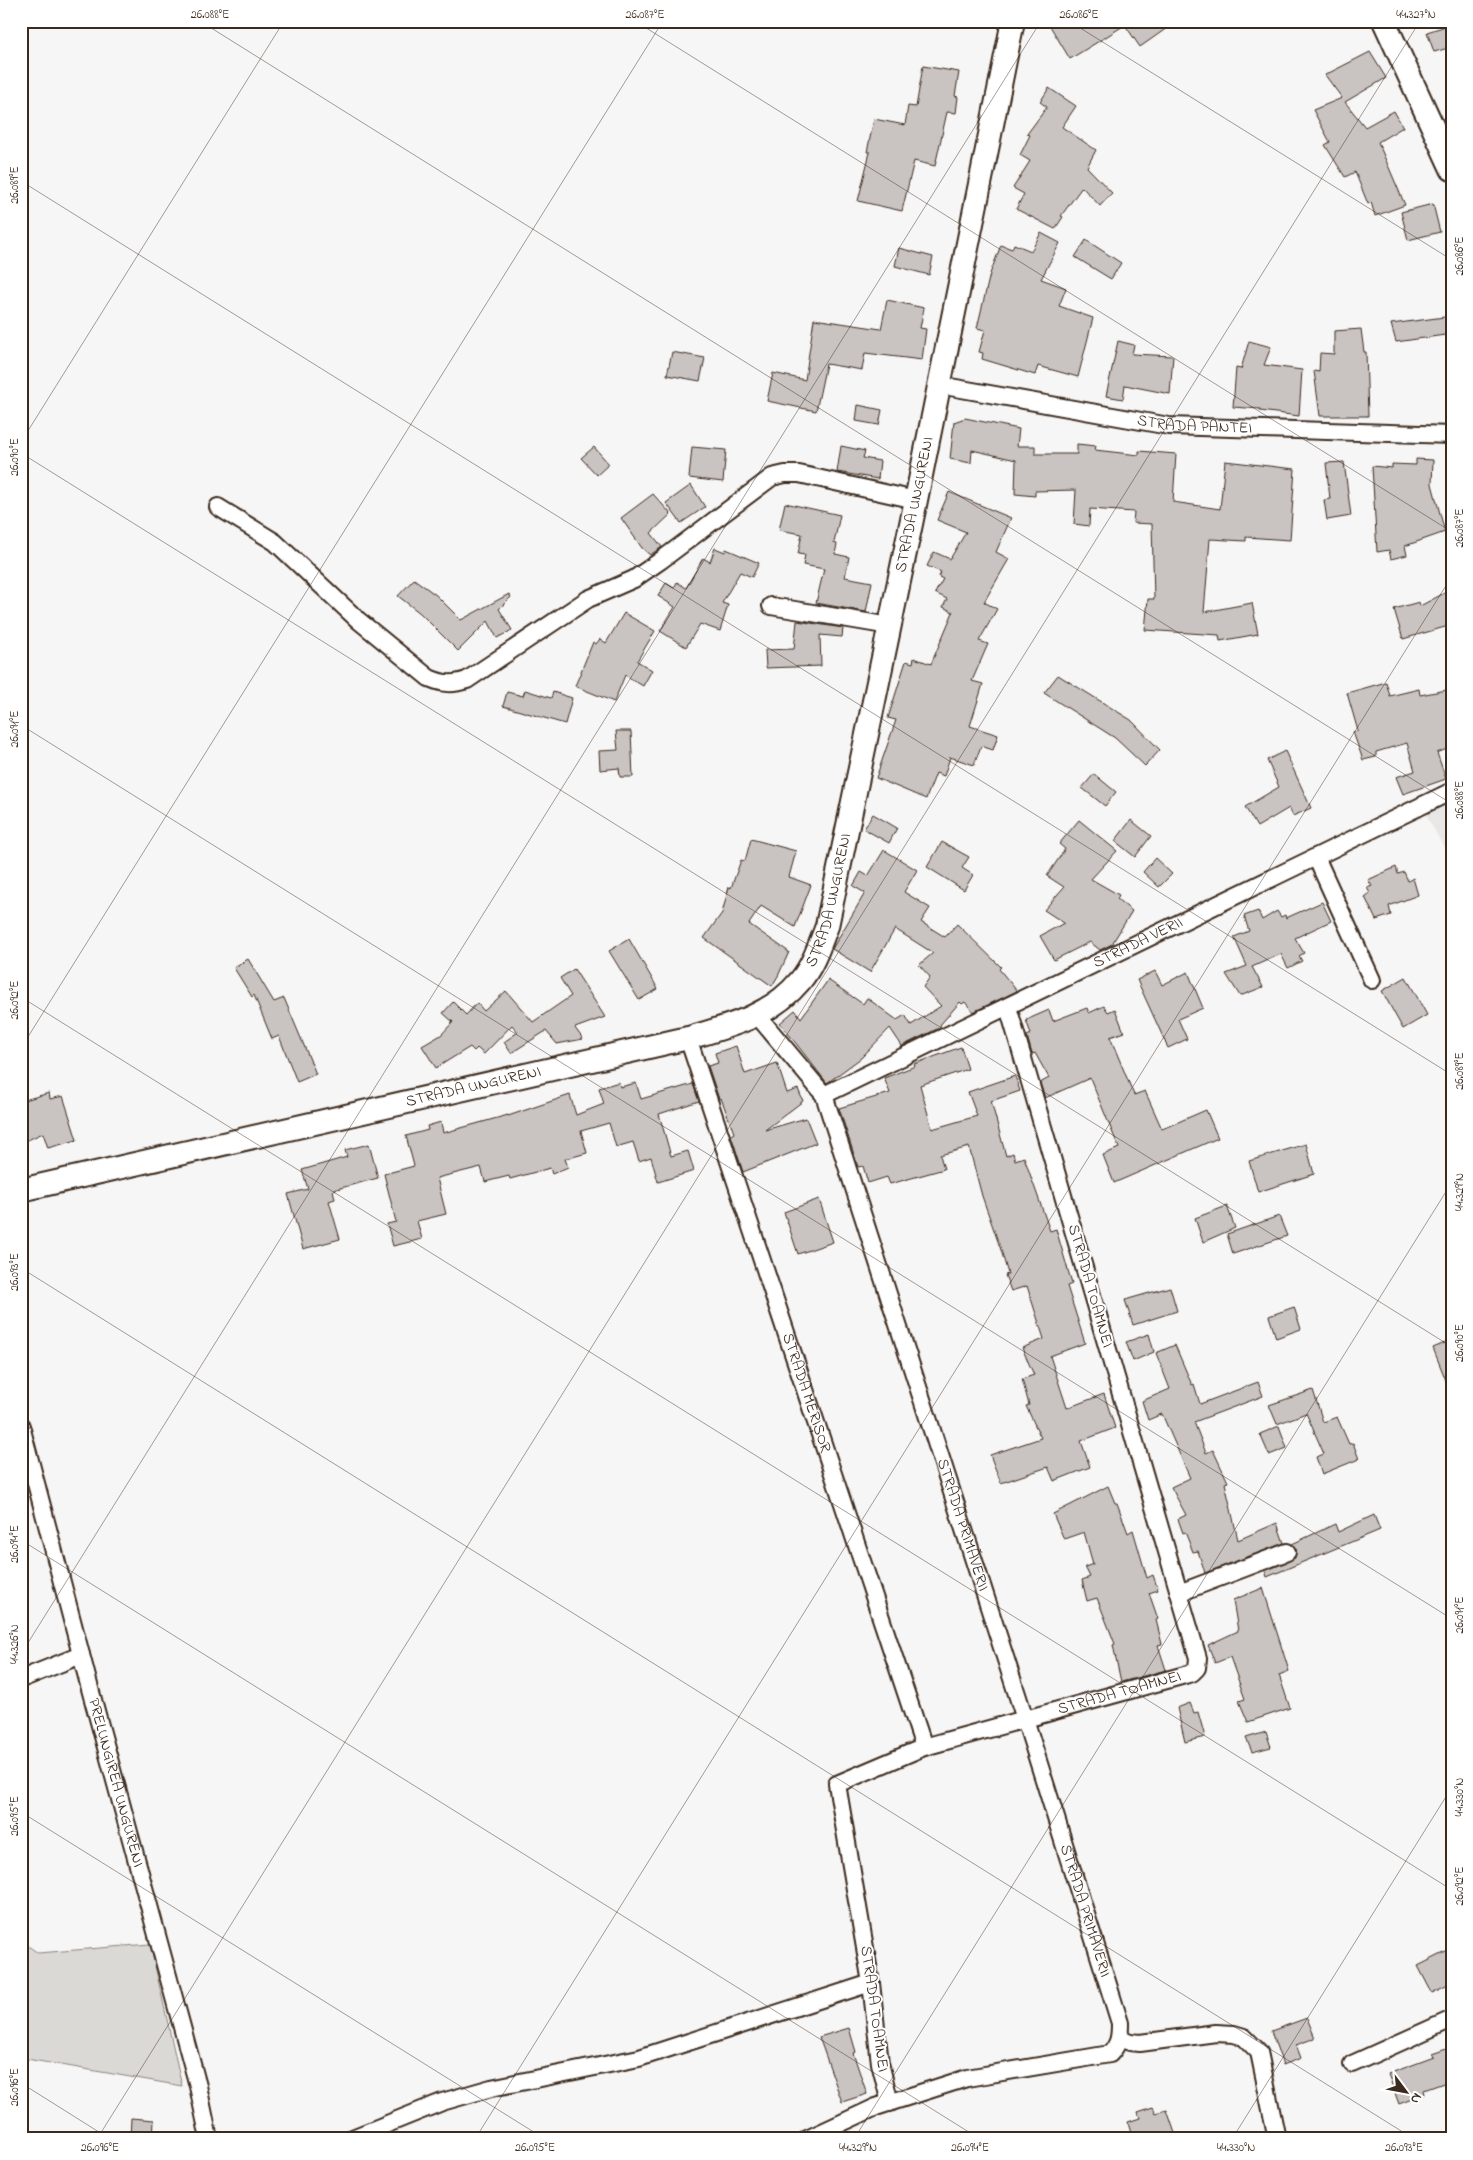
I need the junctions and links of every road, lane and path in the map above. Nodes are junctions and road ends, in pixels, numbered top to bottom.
1 (1013, 21) edge
2 (1384, 21) edge
3 (1452, 169) edge
4 (939, 385) junction
5 (1452, 435) edge
6 (916, 500) junction
7 (218, 507) dead end
8 (771, 606) dead end
9 (890, 626) junction
10 (1452, 791) edge
11 (1316, 857) junction
12 (1372, 980) dead end
13 (1008, 1007) junction
14 (757, 1015) junction
15 (688, 1038) junction
16 (824, 1094) junction
17 (21, 1190) edge
18 (21, 1426) edge
19 (1287, 1552) dead end
20 (1180, 1593) junction
21 (81, 1655) junction
22 (21, 1679) edge
23 (1025, 1719) junction
24 (924, 1747) junction
25 (870, 1983) junction
26 (1452, 2020) edge
27 (1120, 2038) junction
28 (1352, 2064) dead end
29 (890, 2103) junction
30 (209, 2139) edge
31 (350, 2139) edge
32 (807, 2139) edge
33 (1276, 2139) edge

1 - 4 main road, STRADA UNGURENI
2 - 3 main road
4 - 5 street, STRADA PANTEI
4 - 6 main road, STRADA UNGURENI
6 - 7 street
6 - 9 main road, STRADA UNGURENI
8 - 9 street
9 - 14 main road, STRADA UNGURENI
10 - 11 street, STRADA VERII
11 - 12 street
11 - 13 street, STRADA VERII
13 - 16 street, STRADA VERII
13 - 20 street, STRADA TOAMNEI
14 - 15 main road, STRADA UNGURENI
14 - 16 street, STRADA PRIMĂVERII
15 - 17 main road, STRADA UNGURENI
15 - 24 street, STRADA MERIȘOR
16 - 23 street, STRADA PRIMĂVERII
18 - 21 street, PRELUNGIREA UNGURENI
19 - 20 street
20 - 23 street, STRADA TOAMNEI
21 - 22 street
21 - 30 street, PRELUNGIREA UNGURENI
23 - 24 street, STRADA TOAMNEI
23 - 27 street, STRADA PRIMĂVERII
24 - 25 street, STRADA TOAMNEI
25 - 29 street, STRADA TOAMNEI
25 - 31 street
26 - 28 street
27 - 29 street
27 - 33 street
29 - 32 street

